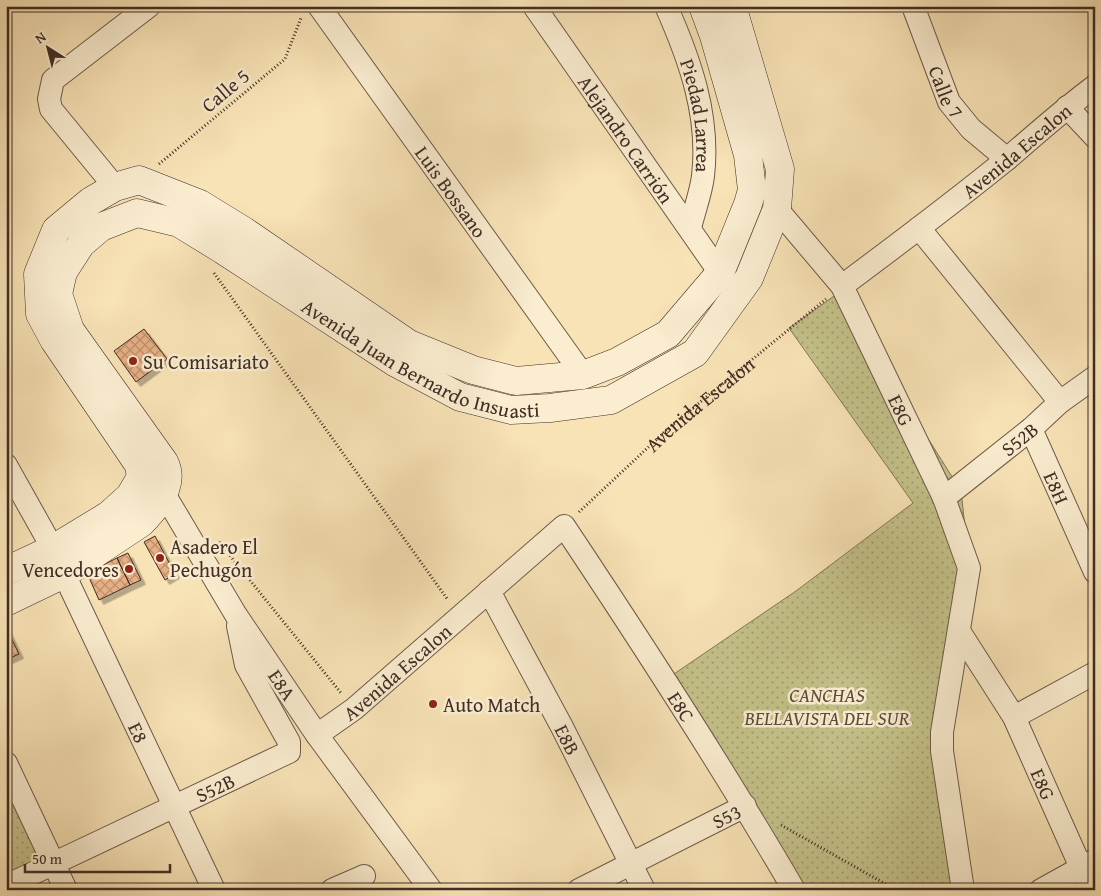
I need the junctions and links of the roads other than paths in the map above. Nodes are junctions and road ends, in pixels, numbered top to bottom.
1 (149, 6) edge
2 (534, 6) edge
3 (666, 6) edge
4 (703, 6) edge
5 (732, 6) edge
6 (913, 6) edge
7 (311, 11) edge
8 (1095, 86) edge
9 (1066, 107) junction
10 (1095, 137) edge
11 (1007, 159) junction
12 (127, 184) junction
13 (748, 204) junction
14 (777, 209) junction
15 (690, 228) junction
16 (919, 228) junction
17 (720, 273) junction
18 (842, 286) junction
19 (583, 375) junction
20 (1095, 377) edge
21 (1060, 402) junction
22 (1031, 429) junction
23 (6, 464) edge
24 (152, 485) junction
25 (944, 498) junction
26 (564, 526) joint
27 (53, 549) junction
28 (6, 571) edge
29 (1095, 572) edge
30 (64, 574) junction
31 (489, 591) junction
32 (6, 602) edge
33 (236, 615) junction
34 (959, 631) junction
35 (1095, 673) edge
36 (1014, 717) junction
37 (317, 735) junction
38 (6, 763) edge
39 (174, 806) junction
40 (745, 806) junction
41 (53, 863) junction
42 (632, 864) junction
43 (1088, 864) edge
44 (364, 876) dead end
45 (6, 886) edge
46 (66, 890) edge
47 (214, 890) edge
48 (332, 890) edge
49 (431, 890) edge
50 (579, 890) edge
51 (644, 890) edge
52 (794, 890) edge
53 (963, 890) edge
54 (1041, 890) edge
55 (1091, 890) edge

1 - 12 street
2 - 15 street, Alejandro Carrión
3 - 15 street, Piedad Larrea
4 - 13 main road, Avenida Juan Bernardo Insuasti
5 - 14 main road, Avenida Juan Bernardo Insuasti
6 - 11 street, Calle 7
7 - 19 street, Luis Bossano
8 - 9 street, Avenida Escalon
9 - 10 street
9 - 11 street, Avenida Escalon
11 - 16 street, Avenida Escalon
12 - 19 main road, Avenida Juan Bernardo Insuasti
12 - 24 main road
13 - 14 main road
13 - 17 main road, Avenida Juan Bernardo Insuasti
14 - 18 street, E8G
14 - 24 main road, Avenida Juan Bernardo Insuasti
15 - 17 street, Alejandro Carrión
16 - 18 street, Avenida Escalon
16 - 21 street
17 - 19 main road, Avenida Juan Bernardo Insuasti
18 - 25 street, E8G
20 - 21 street, S52B
21 - 22 street, S52B
22 - 25 street, S52B
22 - 29 street, E8H
23 - 27 street
24 - 27 main road
24 - 30 main road
24 - 33 street, E8A
25 - 34 street, E8G
26 - 31 street, Avenida Escalon
26 - 40 street, E8C
27 - 28 main road
30 - 32 main road
30 - 39 street, E8
31 - 37 street, Avenida Escalon
31 - 42 street, E8B
33 - 37 street, E8A
33 - 39 street, S52B
34 - 36 street, E8G
34 - 53 street, E8G
35 - 36 street
36 - 43 street, E8G
37 - 49 street, E8A
38 - 41 street
39 - 41 street, S52B
39 - 47 street, E8
40 - 42 street, S53
40 - 52 street, E8C
41 - 45 street, S52B
41 - 46 street
42 - 50 street, S53
42 - 51 street, E8B
43 - 54 street
43 - 55 street, E8G
44 - 48 street

